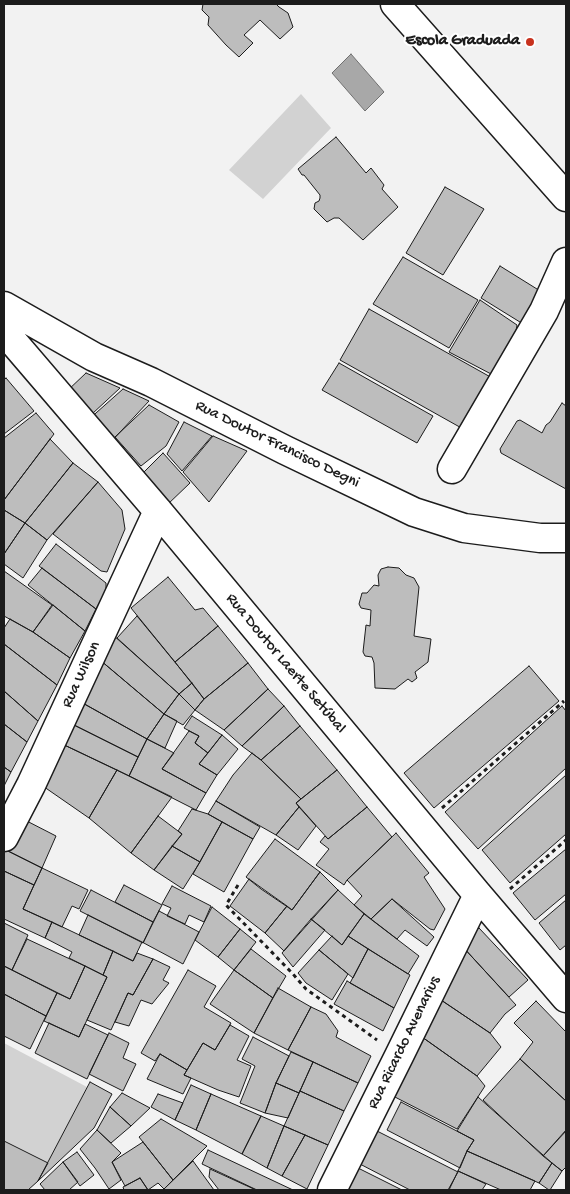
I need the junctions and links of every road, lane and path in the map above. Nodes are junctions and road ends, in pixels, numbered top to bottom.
1 (395, 4) edge
2 (566, 197) edge
3 (566, 262) edge
4 (4, 306) edge
5 (4, 331) edge
6 (452, 469) dead end
7 (158, 511) junction
8 (566, 538) edge
9 (564, 700) dead end
10 (421, 827) junction
11 (4, 837) edge
12 (566, 840) edge
13 (238, 885) dead end
14 (483, 902) junction
15 (566, 998) edge
16 (399, 1056) junction
17 (332, 1190) edge

1 - 2 street
3 - 6 street
4 - 8 street, Rua Doutor Francisco Degni
5 - 7 street, Rua Doutor Laerte Setúbal
7 - 10 street, Rua Doutor Laerte Setúbal
7 - 11 street, Rua Wilson
9 - 10 path
10 - 14 street, Rua Doutor Laerte Setúbal
12 - 14 path
13 - 16 path
14 - 15 street, Rua Doutor Laerte Setúbal
14 - 16 street, Rua Ricardo Avenarius
16 - 17 street, Rua Ricardo Avenarius

